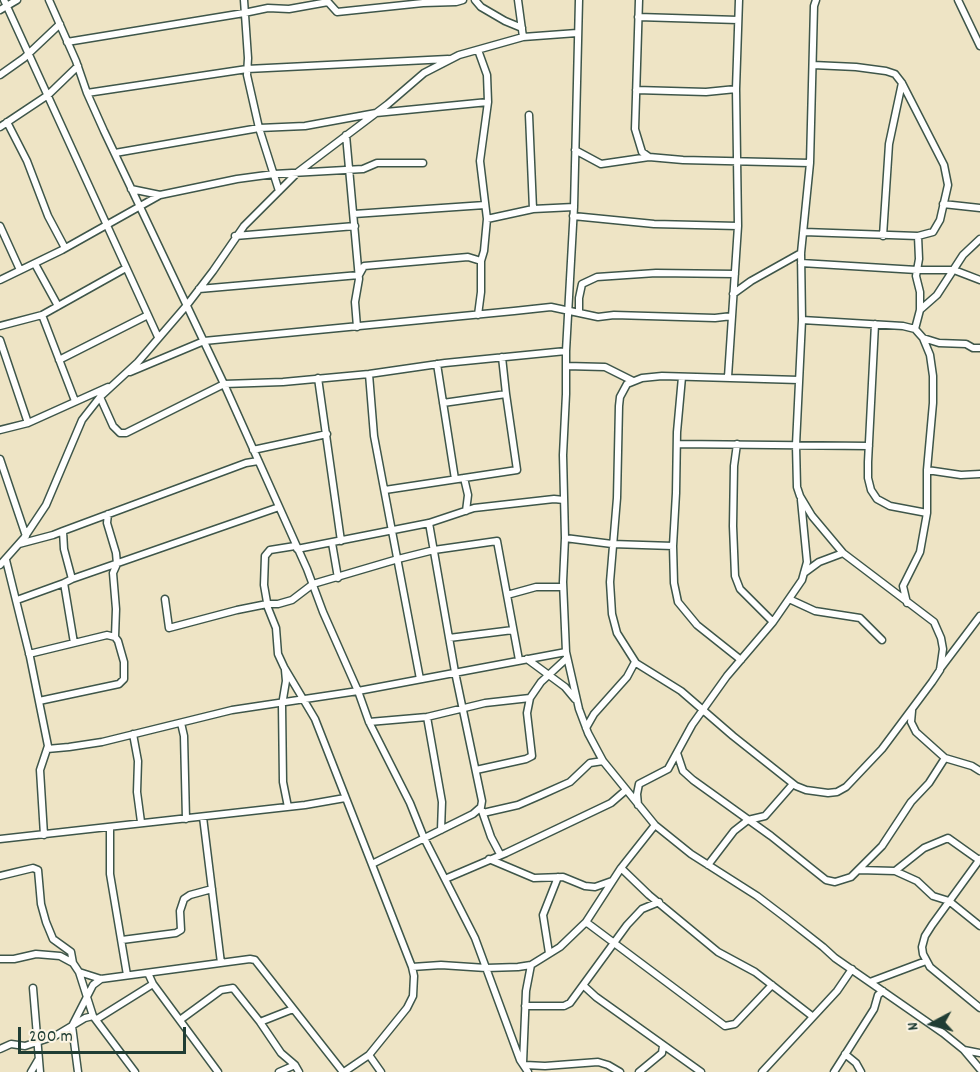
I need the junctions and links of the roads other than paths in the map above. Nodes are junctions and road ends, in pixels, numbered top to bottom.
1 (16, 0) edge
2 (49, 0) edge
3 (244, 0) edge
4 (463, 0) edge
5 (476, 0) edge
6 (518, 0) edge
7 (579, 0) edge
8 (639, 0) edge
9 (739, 0) edge
10 (816, 0) edge
11 (958, 0) edge
12 (328, 1) edge
13 (5, 3) edge
14 (0, 10) edge
15 (244, 14) junction
16 (638, 17) junction
17 (738, 20) junction
18 (60, 24) junction
19 (522, 28) junction
20 (577, 33) junction
21 (523, 37) junction
22 (67, 42) junction
23 (980, 46) edge
24 (478, 50) junction
25 (29, 53) junction
26 (451, 59) junction
27 (813, 65) junction
28 (78, 66) junction
29 (247, 69) junction
30 (0, 75) edge
31 (902, 83) junction
32 (736, 89) junction
33 (636, 90) junction
34 (87, 93) junction
35 (48, 94) junction
36 (488, 102) junction
37 (376, 113) junction
38 (529, 115) dead end
39 (7, 122) junction
40 (0, 127) edge
41 (259, 128) junction
42 (346, 135) junction
43 (575, 150) junction
44 (116, 153) junction
45 (649, 157) junction
46 (737, 162) junction
47 (423, 163) dead end
48 (810, 163) junction
49 (350, 170) junction
50 (298, 172) junction
51 (274, 174) junction
52 (131, 189) junction
53 (279, 190) junction
54 (160, 195) junction
55 (943, 204) junction
56 (485, 205) junction
57 (139, 207) junction
58 (574, 207) junction
59 (980, 208) edge
60 (533, 209) junction
61 (354, 214) junction
62 (573, 216) junction
63 (487, 219) junction
64 (0, 226) edge
65 (106, 226) junction
66 (355, 226) junction
67 (738, 226) junction
68 (804, 232) junction
69 (235, 236) junction
70 (883, 236) junction
71 (918, 236) junction
72 (980, 239) edge
73 (65, 248) junction
74 (801, 254) junction
75 (481, 261) junction
76 (801, 263) junction
77 (35, 264) junction
78 (126, 268) junction
79 (20, 270) junction
80 (916, 270) junction
81 (954, 270) junction
82 (735, 274) junction
83 (358, 275) junction
84 (0, 280) edge
85 (980, 280) edge
86 (199, 289) junction
87 (733, 294) junction
88 (186, 305) junction
89 (58, 306) junction
90 (920, 310) junction
91 (568, 311) junction
92 (579, 313) junction
93 (42, 315) junction
94 (148, 315) junction
95 (478, 315) junction
96 (732, 316) junction
97 (802, 320) junction
98 (875, 324) junction
99 (0, 326) edge
100 (357, 327) junction
101 (915, 330) junction
102 (158, 337) junction
103 (923, 338) junction
104 (0, 340) edge
105 (204, 341) junction
106 (980, 348) edge
107 (566, 351) junction
108 (502, 357) junction
109 (59, 360) junction
110 (437, 364) junction
111 (566, 366) junction
112 (127, 373) junction
113 (369, 374) junction
114 (682, 377) junction
115 (728, 377) junction
116 (318, 378) junction
117 (799, 380) junction
118 (633, 381) junction
119 (224, 384) junction
120 (111, 385) junction
121 (506, 394) junction
122 (100, 397) junction
123 (75, 401) junction
124 (443, 403) junction
125 (28, 423) junction
126 (0, 430) edge
127 (327, 434) junction
128 (677, 444) junction
129 (737, 444) junction
130 (796, 445) junction
131 (868, 446) junction
132 (253, 450) junction
133 (0, 459) edge
134 (258, 461) junction
135 (927, 470) junction
136 (980, 474) edge
137 (464, 478) junction
138 (455, 479) junction
139 (385, 490) junction
140 (800, 496) junction
141 (564, 500) junction
142 (279, 507) junction
143 (466, 511) junction
144 (927, 513) junction
145 (108, 514) junction
146 (429, 523) junction
147 (393, 530) junction
148 (63, 531) junction
149 (26, 536) junction
150 (565, 538) junction
151 (341, 541) junction
152 (332, 543) junction
153 (20, 544) junction
154 (612, 544) junction
155 (673, 546) junction
156 (296, 548) junction
157 (434, 550) junction
158 (843, 553) junction
159 (398, 559) junction
160 (6, 560) junction
161 (117, 564) junction
162 (0, 565) edge
163 (804, 573) junction
164 (338, 578) junction
165 (72, 579) junction
166 (64, 583) junction
167 (314, 584) junction
168 (563, 587) junction
169 (507, 595) junction
170 (165, 599) dead end
171 (789, 599) junction
172 (17, 600) junction
173 (907, 603) junction
174 (267, 604) junction
175 (980, 616) edge
176 (773, 622) junction
177 (513, 630) junction
178 (115, 637) junction
179 (449, 638) junction
180 (882, 640) dead end
181 (74, 643) junction
182 (29, 654) junction
183 (567, 655) junction
184 (526, 659) junction
185 (519, 660) junction
186 (741, 660) junction
187 (634, 662) junction
188 (284, 667) junction
189 (940, 670) junction
190 (455, 672) junction
191 (548, 676) junction
192 (420, 679) junction
193 (358, 691) junction
194 (530, 698) junction
195 (305, 700) junction
196 (39, 701) junction
197 (577, 702) junction
198 (283, 703) junction
199 (913, 708) junction
200 (463, 709) junction
201 (704, 711) junction
202 (427, 717) junction
203 (369, 722) junction
204 (181, 723) junction
205 (586, 728) junction
206 (133, 734) junction
207 (47, 749) junction
208 (677, 753) junction
209 (945, 758) junction
210 (603, 761) junction
211 (476, 770) junction
212 (980, 771) edge
213 (793, 784) junction
214 (626, 790) junction
215 (345, 798) junction
216 (638, 806) junction
217 (288, 807) junction
218 (482, 810) junction
219 (203, 817) junction
220 (186, 819) junction
221 (748, 820) junction
222 (141, 822) junction
223 (655, 825) junction
224 (110, 827) junction
225 (441, 830) junction
226 (44, 835) junction
227 (424, 838) junction
228 (0, 839) edge
229 (500, 854) junction
230 (489, 859) junction
231 (979, 860) edge
232 (372, 864) junction
233 (708, 865) junction
234 (621, 868) junction
235 (859, 870) junction
236 (895, 871) junction
237 (0, 876) edge
238 (558, 877) junction
239 (445, 879) junction
240 (613, 881) junction
241 (212, 889) junction
242 (949, 901) junction
243 (659, 902) junction
244 (586, 922) junction
245 (980, 926) edge
246 (122, 940) junction
247 (615, 942) junction
248 (549, 953) junction
249 (0, 958) edge
250 (926, 961) junction
251 (73, 963) junction
252 (221, 963) junction
253 (531, 965) junction
254 (412, 967) junction
255 (486, 968) junction
256 (852, 969) junction
257 (79, 972) junction
258 (148, 973) junction
259 (127, 975) junction
260 (101, 979) junction
261 (870, 982) junction
262 (153, 984) junction
263 (772, 985) junction
264 (584, 986) junction
265 (33, 988) dead end
266 (883, 991) junction
267 (88, 996) junction
268 (525, 1006) junction
269 (980, 1008) edge
270 (293, 1009) junction
271 (812, 1016) junction
272 (95, 1018) junction
273 (180, 1020) junction
274 (260, 1022) junction
275 (72, 1026) junction
276 (39, 1042) junction
277 (663, 1046) junction
278 (0, 1049) edge
279 (964, 1050) junction
280 (980, 1053) edge
281 (845, 1054) junction
282 (369, 1055) junction
283 (39, 1059) junction
284 (524, 1064) junction
285 (295, 1065) junction
286 (980, 1070) edge
287 (31, 1072) edge
288 (40, 1072) edge
289 (78, 1072) edge
290 (135, 1072) edge
291 (218, 1072) edge
292 (279, 1072) edge
293 (299, 1072) edge
294 (343, 1072) edge
295 (381, 1072) edge
296 (528, 1072) edge
297 (620, 1072) edge
298 (639, 1072) edge
299 (701, 1072) edge
300 (762, 1072) edge
301 (834, 1072) edge
302 (861, 1072) edge

1 - 13 street
2 - 18 street
3 - 15 street
4 - 12 street
5 - 19 street
6 - 19 street
7 - 20 street
8 - 16 street
9 - 17 street
10 - 27 street
11 - 23 street
12 - 15 street
13 - 14 street
13 - 25 street
15 - 22 street
15 - 29 street
16 - 17 street
16 - 33 street
17 - 32 street
18 - 22 street
18 - 25 street
19 - 21 street
20 - 21 street
20 - 43 street
21 - 24 street
22 - 28 street
24 - 26 street
24 - 36 street
25 - 30 street
25 - 35 street
26 - 29 street
26 - 37 street
27 - 31 street
27 - 48 street
28 - 34 street
28 - 35 street
29 - 34 street
29 - 41 street
31 - 55 street
31 - 70 street
32 - 33 street
32 - 46 street
33 - 45 street
34 - 44 street
35 - 39 street
35 - 65 street
36 - 37 street
36 - 56 street
37 - 41 street
37 - 42 street
38 - 60 street
39 - 40 street
39 - 73 street
41 - 44 street
41 - 51 street
42 - 49 street
42 - 50 street
43 - 45 street
43 - 58 street
44 - 52 street
45 - 46 street
46 - 48 street
46 - 67 street
47 - 49 street
48 - 68 street
49 - 50 street
49 - 61 street
50 - 51 street
50 - 53 street
51 - 53 street
51 - 54 street
52 - 54 street
52 - 57 street
53 - 69 street
54 - 57 street
55 - 59 street
55 - 71 street
56 - 61 street
56 - 63 street
57 - 65 street
57 - 88 street
58 - 60 street
58 - 62 street
60 - 63 street
61 - 66 street
62 - 67 street
62 - 91 street
63 - 75 street
64 - 79 street
65 - 73 street
65 - 78 street
66 - 69 street
66 - 83 street
67 - 82 street
68 - 70 street
68 - 74 street
69 - 86 street
70 - 71 street
71 - 80 street
72 - 81 street
73 - 77 street
74 - 76 street
74 - 87 street
75 - 83 street
75 - 95 street
76 - 80 street
76 - 97 street
77 - 79 street
77 - 89 street
78 - 89 street
78 - 94 street
79 - 84 street
80 - 81 street
80 - 90 street
81 - 85 street
81 - 90 street
82 - 87 street
82 - 92 street
83 - 86 street
83 - 100 street
86 - 88 street
87 - 96 street
88 - 102 street
88 - 105 street
89 - 93 street
90 - 101 street
91 - 92 street
91 - 95 street
91 - 107 street
92 - 96 street
93 - 99 street
93 - 109 street
94 - 102 street
94 - 109 street
95 - 100 street
96 - 115 street
97 - 98 street
97 - 117 street
98 - 101 street
98 - 131 street
100 - 105 street
101 - 103 street
102 - 112 street
103 - 106 street
103 - 135 street
104 - 125 street
105 - 112 street
105 - 119 street
107 - 108 street
107 - 111 street
108 - 110 street
108 - 121 street
109 - 123 street
110 - 113 street
110 - 124 street
111 - 118 street
111 - 141 street
112 - 120 street
113 - 116 street
113 - 139 street
114 - 115 street
114 - 118 street
114 - 128 street
115 - 117 street
116 - 119 street
116 - 127 street
117 - 130 street
118 - 154 street
119 - 122 street
119 - 132 street
120 - 122 street
120 - 123 street
121 - 124 street
121 - 137 street
122 - 149 street
123 - 125 street
124 - 138 street
125 - 126 street
127 - 132 street
127 - 151 street
128 - 129 street
128 - 155 street
129 - 130 street
129 - 176 street
130 - 131 street
130 - 140 street
131 - 144 street
132 - 134 street
133 - 149 street
134 - 142 street
134 - 145 street
135 - 136 street
135 - 144 street
137 - 138 street
137 - 143 street
138 - 139 street
139 - 147 street
140 - 158 street
140 - 163 street
141 - 143 street
141 - 150 street
142 - 156 street
142 - 161 street
143 - 146 street
144 - 173 street
145 - 148 street
145 - 161 street
146 - 147 street
146 - 157 street
147 - 151 street
147 - 159 street
148 - 153 street
148 - 165 street
149 - 153 street
150 - 154 street
150 - 168 street
151 - 152 street
152 - 156 street
152 - 164 street
153 - 160 street
154 - 155 street
154 - 187 street
155 - 186 street
156 - 167 street
156 - 174 street
157 - 159 street
157 - 169 street
157 - 179 street
158 - 163 street
158 - 173 street
159 - 164 street
159 - 192 street
160 - 162 street
160 - 172 street
161 - 165 street
161 - 178 street
163 - 171 street
164 - 167 street
165 - 166 street
166 - 172 street
166 - 181 street
167 - 174 street
167 - 193 street
168 - 169 street
168 - 183 street
169 - 177 street
170 - 174 street
171 - 176 street
171 - 180 street
172 - 182 street
173 - 189 street
174 - 188 street
175 - 189 street
176 - 186 street
177 - 179 street
177 - 185 street
178 - 181 street
178 - 196 street
179 - 190 street
181 - 182 street
182 - 196 street
183 - 184 street
183 - 191 street
183 - 197 street
184 - 185 street
184 - 191 street
185 - 190 street
186 - 201 street
187 - 201 street
187 - 205 street
188 - 195 street
188 - 198 street
189 - 199 street
190 - 192 street
190 - 200 street
191 - 194 street
191 - 197 street
192 - 193 street
193 - 195 street
193 - 203 street
194 - 200 street
194 - 211 street
195 - 198 street
195 - 215 street
196 - 207 street
197 - 205 street
198 - 204 street
198 - 217 street
199 - 209 street
199 - 213 street
200 - 202 street
200 - 211 street
201 - 208 street
201 - 213 street
202 - 203 street
202 - 225 street
203 - 227 street
204 - 206 street
204 - 220 street
205 - 210 street
206 - 207 street
206 - 222 street
207 - 226 street
208 - 216 street
208 - 221 street
209 - 212 street
209 - 235 street
210 - 214 street
210 - 218 street
211 - 218 street
213 - 221 street
214 - 216 street
214 - 229 street
215 - 217 street
215 - 232 street
216 - 223 street
217 - 219 street
218 - 225 street
218 - 229 street
219 - 220 street
219 - 241 street
220 - 222 street
221 - 233 street
221 - 235 street
222 - 224 street
223 - 233 street
223 - 234 street
224 - 226 street
224 - 246 street
225 - 227 street
226 - 228 street
227 - 232 street
227 - 239 street
229 - 230 street
230 - 238 street
230 - 239 street
231 - 236 street
231 - 242 street
232 - 254 street
233 - 256 street
234 - 240 street
234 - 243 street
235 - 236 street
236 - 242 street
237 - 251 street
238 - 240 street
238 - 248 street
239 - 255 street
240 - 244 street
241 - 246 street
241 - 252 street
242 - 245 street
242 - 250 street
243 - 247 street
243 - 263 street
244 - 247 street
244 - 248 street
246 - 259 street
247 - 263 street
247 - 264 street
248 - 253 street
249 - 251 street
250 - 261 street
250 - 269 street
251 - 257 street
252 - 258 street
252 - 270 street
253 - 255 street
253 - 268 street
254 - 255 street
254 - 282 street
255 - 284 street
256 - 261 street
256 - 271 street
257 - 260 street
257 - 267 street
258 - 259 street
258 - 262 street
259 - 260 street
260 - 267 street
261 - 266 street
262 - 272 street
262 - 273 street
263 - 271 street
264 - 268 street
264 - 277 street
265 - 276 street
266 - 279 street
266 - 281 street
267 - 272 street
267 - 275 street
268 - 284 street
270 - 274 street
270 - 294 street
271 - 300 street
272 - 275 street
272 - 290 street
273 - 274 street
273 - 291 street
274 - 285 street
275 - 276 street
275 - 289 street
276 - 278 street
276 - 283 street
277 - 298 street
277 - 299 street
279 - 280 street
279 - 286 street
281 - 301 street
281 - 302 street
282 - 294 street
282 - 295 street
283 - 287 street
283 - 288 street
284 - 296 street
284 - 297 street
285 - 292 street
285 - 293 street

